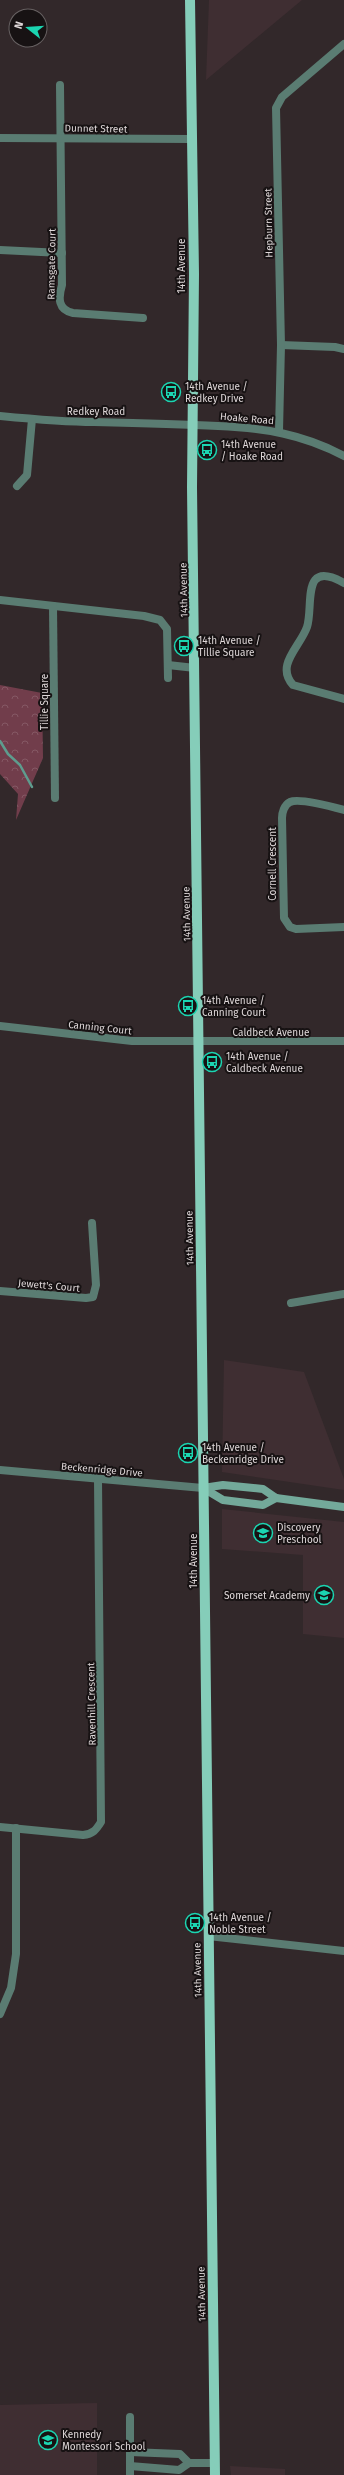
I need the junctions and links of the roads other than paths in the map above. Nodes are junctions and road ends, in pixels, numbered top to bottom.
1 (190, 0) edge
2 (344, 44) edge
3 (60, 85) dead end
4 (0, 138) edge
5 (61, 138) junction
6 (192, 139) junction
7 (0, 250) edge
8 (62, 253) junction
9 (143, 318) dead end
10 (281, 345) junction
11 (344, 349) edge
12 (0, 416) edge
13 (32, 419) junction
14 (192, 423) junction
15 (279, 431) junction
16 (344, 456) edge
17 (16, 486) dead end
18 (344, 582) edge
19 (0, 600) edge
20 (53, 606) junction
21 (168, 665) junction
22 (195, 668) junction
23 (168, 678) dead end
24 (344, 699) edge
25 (55, 798) dead end
26 (344, 810) edge
27 (344, 927) edge
28 (0, 1026) edge
29 (344, 1041) edge
30 (199, 1042) junction
31 (92, 1223) dead end
32 (0, 1291) edge
33 (344, 1294) edge
34 (291, 1303) dead end
35 (0, 1470) edge
36 (98, 1479) junction
37 (203, 1488) junction
38 (276, 1498) junction
39 (344, 1507) edge
40 (0, 1826) edge
41 (16, 1828) junction
42 (208, 1936) junction
43 (344, 1951) edge
44 (0, 2014) edge
45 (130, 2417) dead end
46 (130, 2452) junction
47 (189, 2463) junction
48 (215, 2463) junction
49 (130, 2466) junction
50 (130, 2475) edge
51 (215, 2475) edge

1 - 6 main road, 14th Avenue
2 - 10 street, Hepburn Street
3 - 5 street, Ramsgate Court
4 - 5 street, Dunnet Street
5 - 6 street, Dunnet Street
5 - 8 street, Ramsgate Court
6 - 14 main road, 14th Avenue
7 - 8 street
8 - 9 street, Ramsgate Court
10 - 11 street
10 - 15 street, Hepburn Street
12 - 13 street, Redkey Road
13 - 14 street, Redkey Road
13 - 17 street
14 - 15 street, Hoake Road
14 - 22 main road, 14th Avenue
15 - 16 street, Hoake Road
18 - 24 street
19 - 20 street
20 - 21 street
20 - 25 street, Tillie Square
21 - 22 street
21 - 23 street
22 - 30 main road, 14th Avenue
26 - 27 street, Cornell Crescent
28 - 30 street, Canning Court
29 - 30 street, Caldbeck Avenue
30 - 37 main road, 14th Avenue
31 - 32 street, Jewett's Court
33 - 34 street
35 - 36 street, Beckenridge Drive
36 - 37 street, Beckenridge Drive
36 - 41 street, Ravenhill Crescent
37 - 38 main road
37 - 38 main road
37 - 42 main road, 14th Avenue
38 - 39 main road
40 - 41 street, Ravenhill Crescent
41 - 44 street
42 - 43 street
42 - 48 main road, 14th Avenue
45 - 46 street
46 - 47 street
46 - 49 street
47 - 48 street
47 - 49 street
48 - 51 main road, 14th Avenue
49 - 50 street

